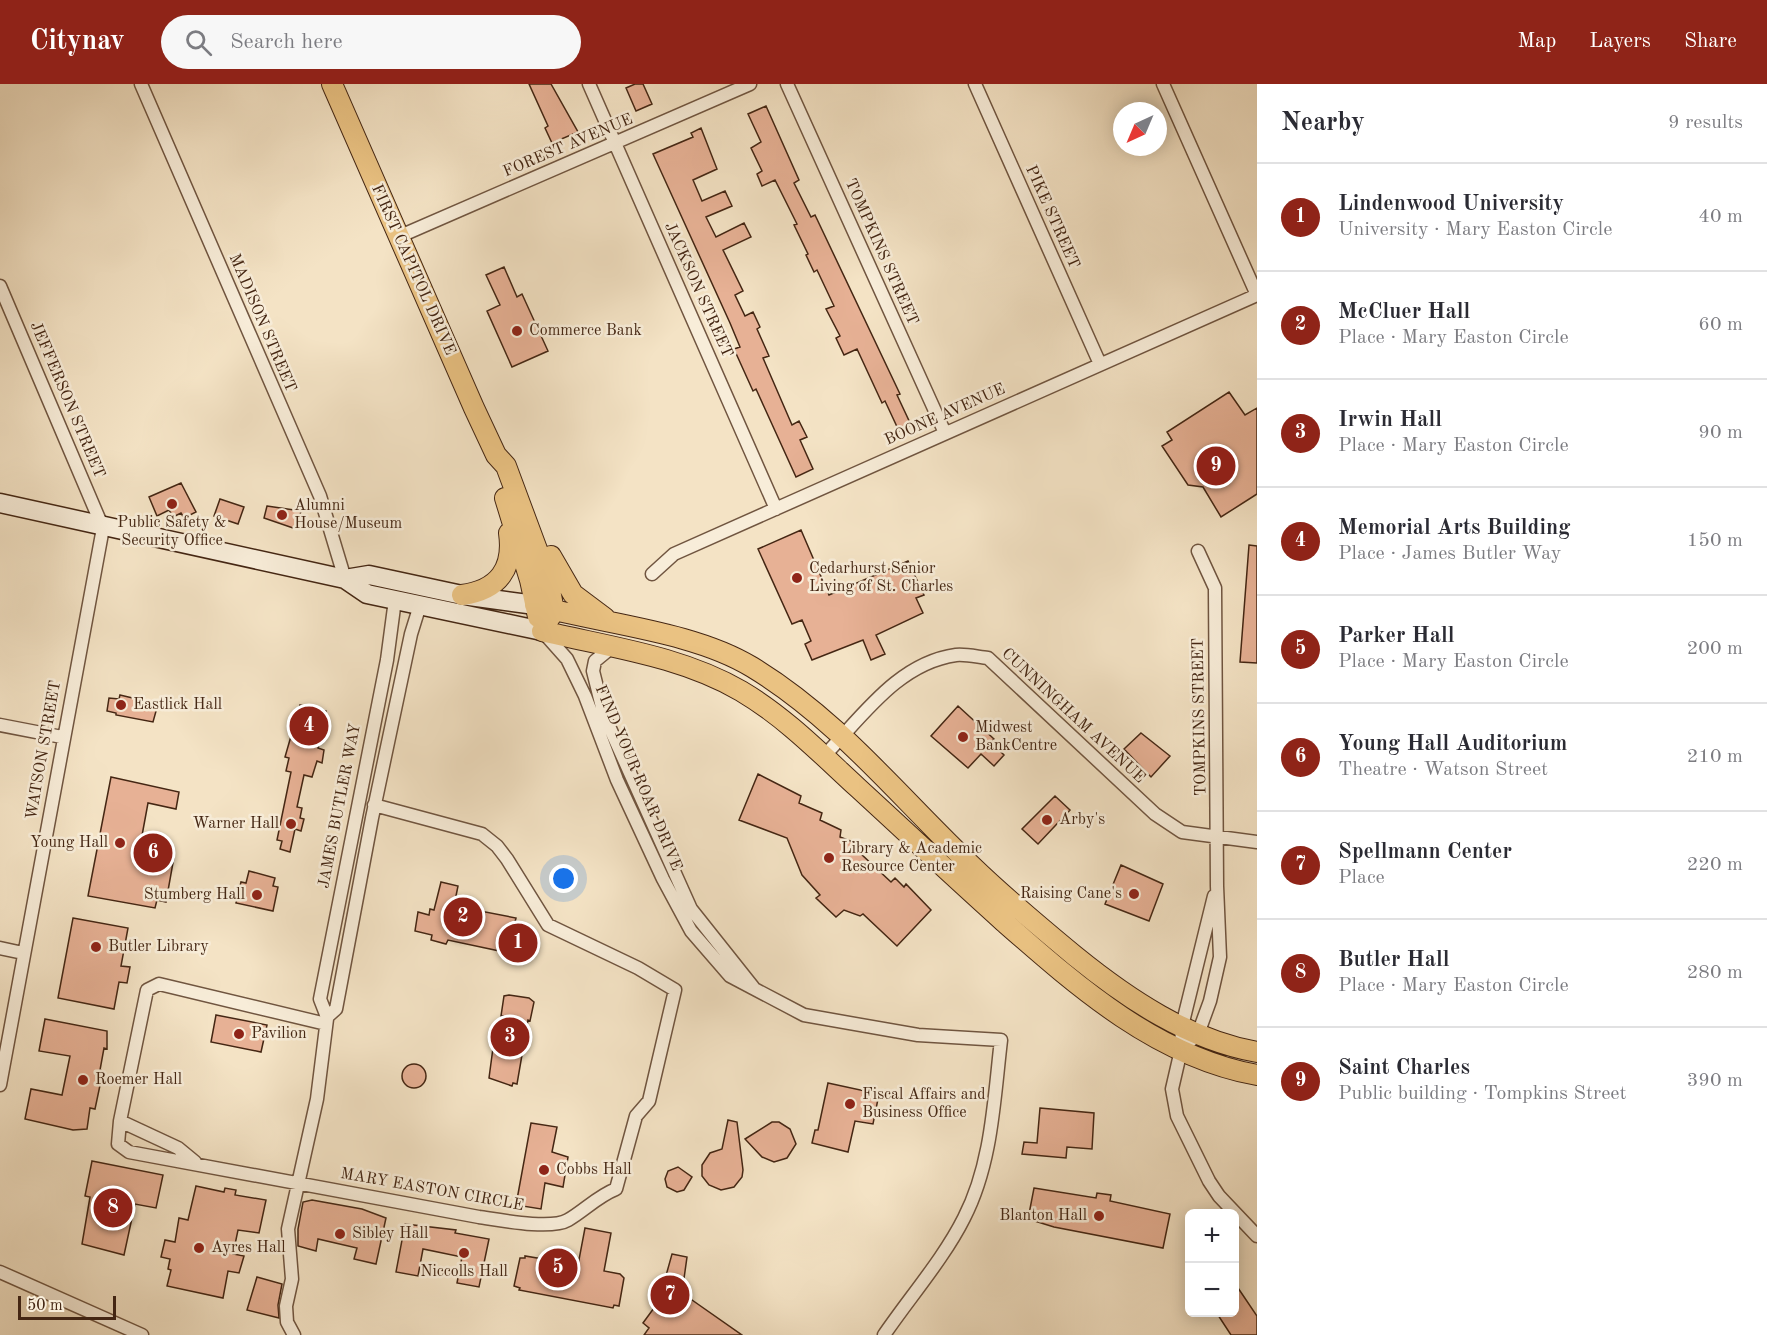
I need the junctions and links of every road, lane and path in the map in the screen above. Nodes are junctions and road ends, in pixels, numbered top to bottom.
1 (141, 84) edge
2 (332, 84) edge
3 (589, 84) edge
4 (750, 84) edge
5 (787, 84) edge
6 (975, 84) edge
7 (1163, 84) edge
8 (616, 143) junction
9 (398, 237) junction
10 (0, 286) edge
11 (1257, 295) edge
12 (1100, 363) junction
13 (945, 433) junction
14 (501, 461) junction
15 (503, 492) junction
16 (0, 503) edge
17 (776, 509) junction
18 (103, 528) junction
19 (1198, 551) dead end
20 (652, 574) dead end
21 (345, 579) junction
22 (462, 595) junction
23 (395, 600) junction
24 (420, 605) junction
25 (535, 605) junction
26 (554, 611) junction
27 (612, 624) junction
28 (542, 631) junction
29 (612, 647) junction
30 (0, 725) edge
31 (843, 736) junction
32 (62, 737) junction
33 (824, 756) junction
34 (374, 805) junction
35 (1217, 839) junction
36 (1257, 842) edge
37 (1217, 886) junction
38 (0, 948) edge
39 (23, 953) junction
40 (753, 988) junction
41 (327, 1020) junction
42 (1190, 1030) junction
43 (1181, 1050) junction
44 (1257, 1052) edge
45 (1257, 1076) edge
46 (0, 1085) edge
47 (120, 1121) junction
48 (196, 1163) junction
49 (299, 1186) junction
50 (1257, 1236) edge
51 (0, 1272) edge
52 (142, 1335) edge
53 (294, 1335) edge
54 (884, 1335) edge

1 - 21 street, MADISON STREET
2 - 9 main road, FIRST CAPITOL DRIVE
3 - 8 street, JACKSON STREET
4 - 8 street, FOREST AVENUE
5 - 13 street, TOMPKINS STREET
6 - 12 street, PIKE STREET
7 - 11 street
8 - 9 street, FOREST AVENUE
8 - 17 street, JACKSON STREET
9 - 14 main road, FIRST CAPITOL DRIVE
10 - 18 street, JEFFERSON STREET
11 - 12 street, BOONE AVENUE
12 - 13 street, BOONE AVENUE
13 - 17 street, BOONE AVENUE
14 - 15 main road, FIRST CAPITOL DRIVE
14 - 26 main road, FIRST CAPITOL DRIVE
14 - 27 main road
15 - 22 main road
15 - 25 main road, FIRST CAPITOL DRIVE
16 - 18 main road
17 - 20 street, BOONE AVENUE
18 - 21 main road
18 - 32 street, WATSON STREET
19 - 35 street, TOMPKINS STREET
21 - 22 main road
21 - 23 main road
22 - 25 main road
23 - 24 main road
23 - 41 street, JAMES BUTLER WAY
24 - 28 main road
24 - 34 street, JAMES BUTLER WAY
25 - 26 main road
25 - 28 main road, FIRST CAPITOL DRIVE
26 - 27 main road
26 - 28 main road
27 - 31 main road
28 - 29 main road
28 - 40 street, FIND YOUR ROAR DRIVE
29 - 33 main road
29 - 40 street, FIND YOUR ROAR DRIVE
30 - 32 street
31 - 33 street, CUNNINGHAM AVENUE
31 - 35 street, CUNNINGHAM AVENUE
31 - 42 main road
32 - 39 street, WATSON STREET
33 - 43 main road
34 - 41 street, JAMES BUTLER WAY
34 - 49 street, MARY EASTON CIRCLE
35 - 36 street, CUNNINGHAM AVENUE
35 - 37 street, TOMPKINS STREET
37 - 42 street, TOMPKINS STREET
37 - 42 street, TOMPKINS STREET
38 - 39 street
39 - 46 street, WATSON STREET
40 - 54 street, FIND YOUR ROAR DRIVE
41 - 47 street, MARY EASTON CIRCLE
41 - 49 street, JAMES BUTLER WAY
42 - 43 street, TOMPKINS STREET
42 - 44 main road
43 - 45 main road
43 - 50 street
47 - 48 street, MARY EASTON CIRCLE
47 - 48 street, MARY EASTON CIRCLE
48 - 49 street, MARY EASTON CIRCLE
49 - 53 street, JAMES BUTLER WAY
51 - 52 street

